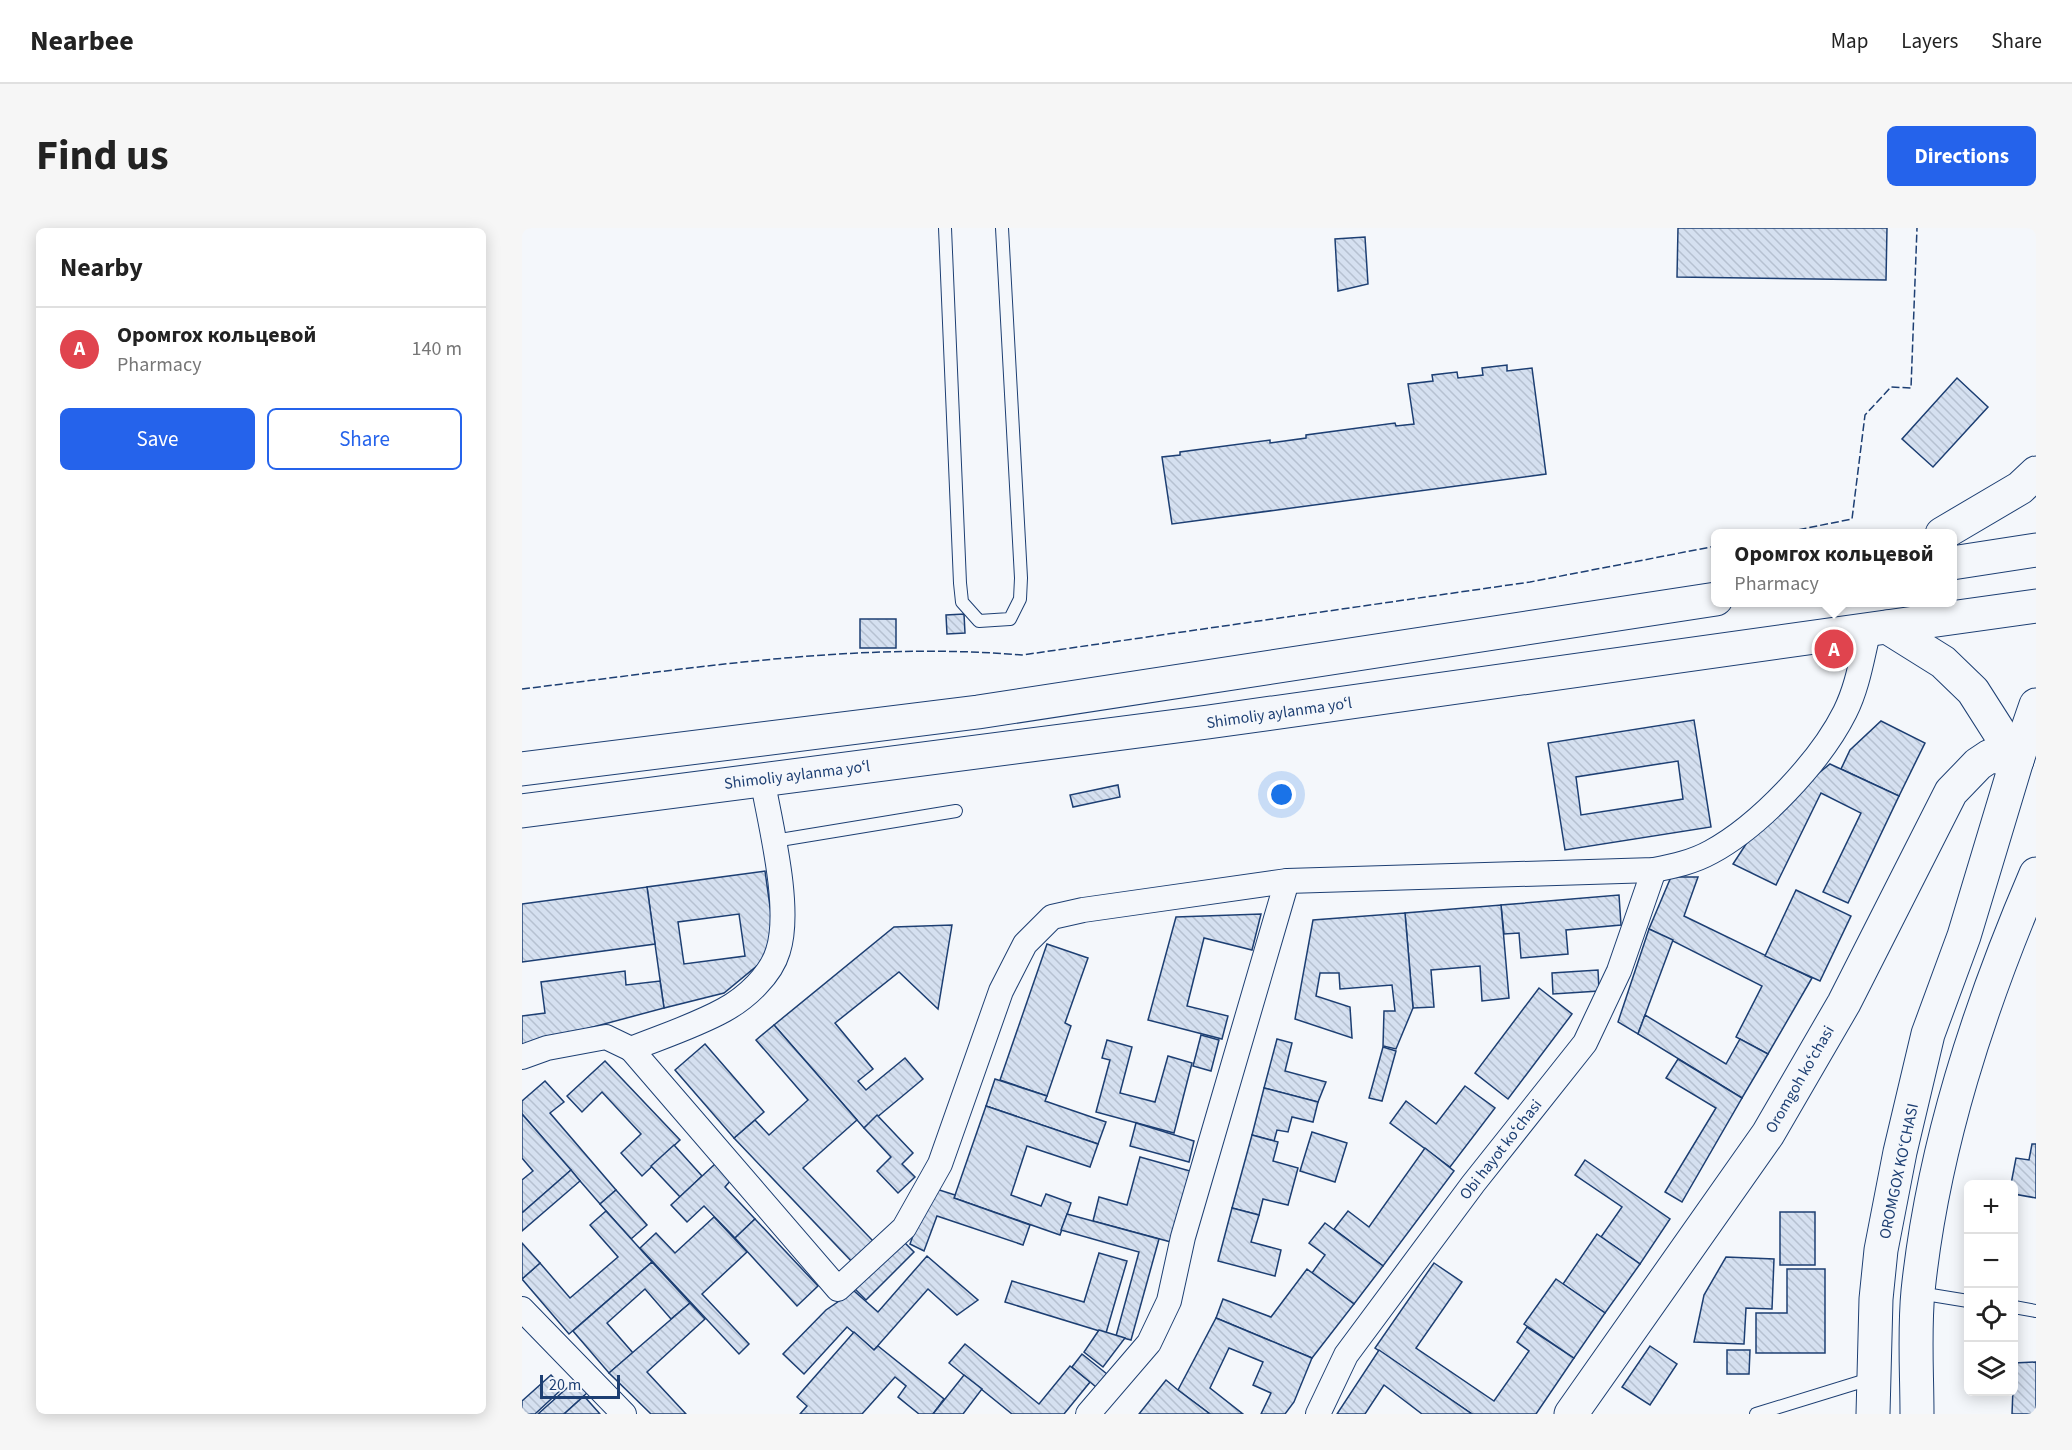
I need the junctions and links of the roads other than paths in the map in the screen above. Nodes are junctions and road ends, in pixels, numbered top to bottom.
1 (945, 228) edge
2 (1002, 228) edge
3 (2036, 473) edge
4 (1950, 529) edge
5 (2036, 550) edge
6 (1957, 562) edge
7 (1711, 600) edge
8 (2036, 606) edge
9 (1878, 628) junction
10 (2036, 705) edge
11 (978, 712) junction
12 (982, 750) junction
13 (2017, 760) junction
14 (522, 769) edge
15 (762, 778) junction
16 (522, 811) edge
17 (956, 811) dead end
18 (774, 841) junction
19 (1654, 870) junction
20 (2036, 874) edge
21 (1287, 882) junction
22 (631, 1049) junction
23 (522, 1057) edge
24 (1918, 1293) junction
25 (1964, 1300) edge
26 (2018, 1308) edge
27 (522, 1309) edge
28 (2036, 1311) edge
29 (1873, 1378) junction
30 (624, 1414) edge
31 (1088, 1414) edge
32 (1318, 1414) edge
33 (1571, 1414) edge
34 (1756, 1414) edge
35 (1873, 1414) edge
36 (1917, 1414) edge

1 - 2 lane
3 - 4 main road
5 - 6 main road
7 - 11 main road
8 - 9 main road, Shimoliy aylanma yoʻl
9 - 12 main road, Shimoliy aylanma yoʻl
9 - 13 main road
9 - 19 street
10 - 13 main road, OROMGOX KO‘CHASI
11 - 12 main road
11 - 14 main road
12 - 15 main road, Shimoliy aylanma yoʻl
13 - 29 main road, OROMGOX KO‘CHASI
13 - 33 main road, Oromgoh koʻchasi
15 - 16 main road, Shimoliy aylanma yoʻl
15 - 18 street
17 - 18 lane
18 - 22 street
19 - 21 street
19 - 32 street, Obi hayot koʻchasi
20 - 24 main road
21 - 22 street
21 - 31 street
22 - 23 street
24 - 25 lane
24 - 36 main road
26 - 28 lane
27 - 30 street
29 - 34 lane
29 - 35 main road, OROMGOX KO‘CHASI

